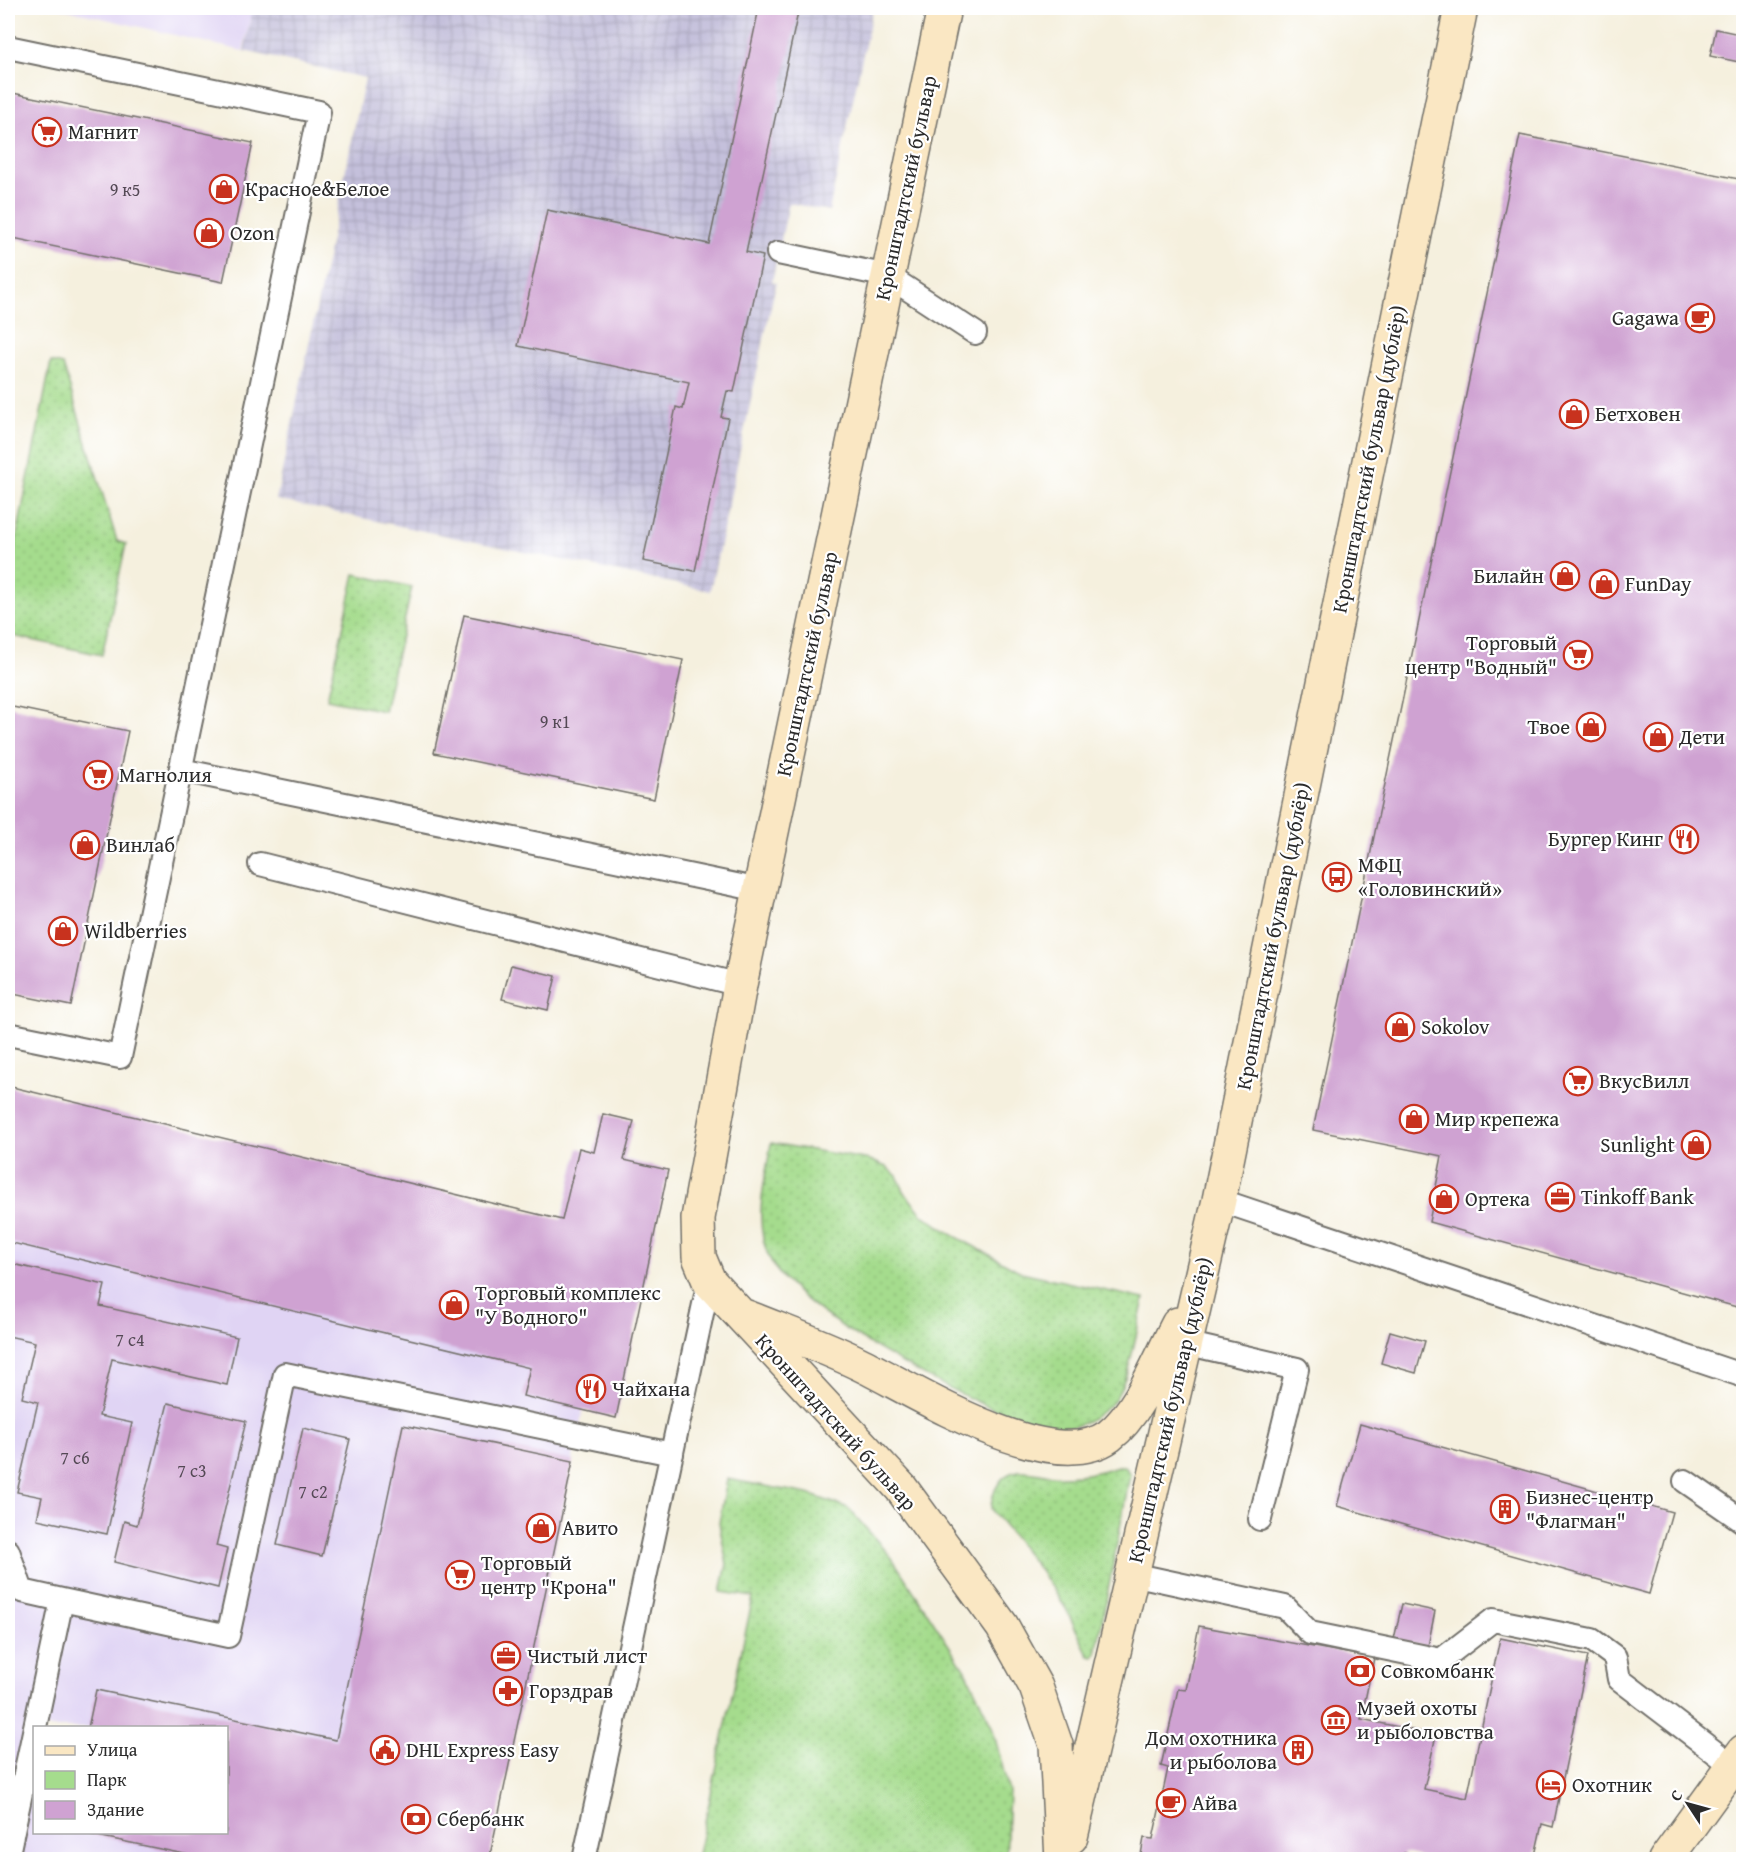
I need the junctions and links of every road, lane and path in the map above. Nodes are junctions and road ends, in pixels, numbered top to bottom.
1 (944, 8) edge
2 (1461, 8) edge
3 (8, 47) edge
4 (778, 253) dead end
5 (888, 276) junction
6 (975, 333) dead end
7 (181, 770) junction
8 (260, 864) dead end
9 (760, 890) junction
10 (741, 985) junction
11 (8, 1034) edge
12 (1219, 1200) junction
13 (709, 1281) junction
14 (1198, 1285) junction
15 (735, 1312) junction
16 (1185, 1343) junction
17 (1743, 1376) edge
18 (672, 1454) junction
19 (1685, 1481) dead end
20 (1260, 1519) dead end
21 (1743, 1522) edge
22 (8, 1551) edge
23 (1132, 1574) junction
24 (62, 1600) junction
25 (35, 1726) edge
26 (33, 1736) edge
27 (1738, 1759) edge
28 (8, 1854) edge
29 (584, 1860) edge
30 (1064, 1860) edge
31 (1665, 1860) edge

1 - 5 main road, Кронштадтский бульвар
2 - 12 main road, Кронштадтский бульвар (дублёр)
3 - 7 lane
4 - 5 lane
5 - 6 lane
5 - 9 main road, Кронштадтский бульвар
7 - 9 lane
7 - 11 lane
8 - 10 lane
9 - 10 main road, Кронштадтский бульвар
10 - 13 main road, Кронштадтский бульвар
12 - 14 main road, Кронштадтский бульвар (дублёр)
12 - 17 lane
13 - 15 main road, Кронштадтский бульвар
13 - 18 lane
14 - 15 main road, Кронштадтский бульвар
14 - 16 main road, Кронштадтский бульвар (дублёр)
15 - 30 main road, Кронштадтский бульвар
16 - 20 lane
16 - 23 main road, Кронштадтский бульвар (дублёр)
18 - 24 lane
18 - 29 lane
19 - 21 lane
22 - 24 lane
23 - 27 lane
23 - 30 main road, Кронштадтский бульвар (дублёр)
24 - 25 lane
26 - 28 lane
27 - 31 main road

